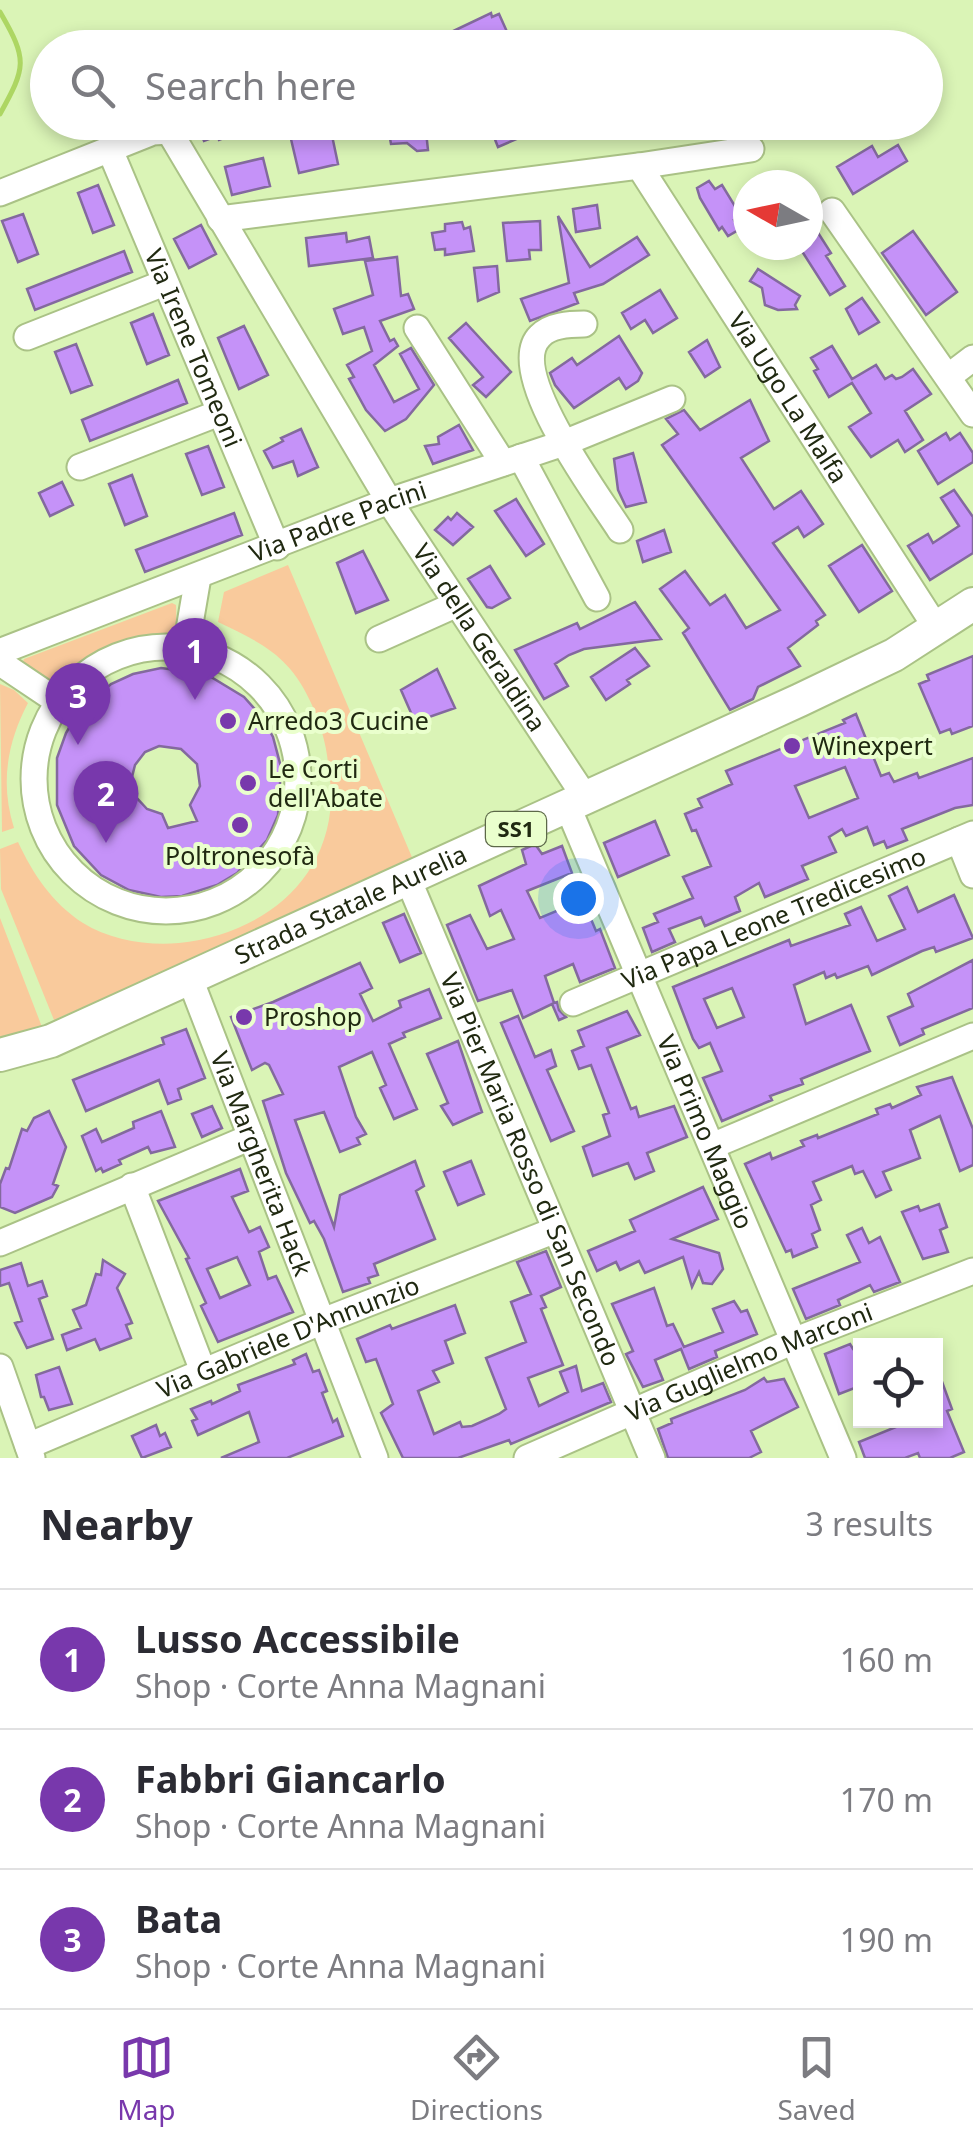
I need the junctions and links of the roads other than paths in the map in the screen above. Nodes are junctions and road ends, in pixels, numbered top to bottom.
1 (134, 140) edge
2 (174, 140) edge
3 (110, 150) junction
4 (751, 150) dead end
5 (638, 166) junction
6 (0, 193) edge
7 (832, 211) dead end
8 (220, 218) junction
9 (164, 283) junction
10 (584, 324) dead end
11 (418, 328) dead end
12 (26, 337) dead end
13 (973, 358) edge
14 (948, 377) junction
15 (672, 399) dead end
16 (219, 414) junction
17 (973, 414) edge
18 (564, 443) junction
19 (512, 460) junction
20 (80, 467) dead end
21 (389, 501) junction
22 (620, 530) dead end
23 (277, 547) junction
24 (198, 577) junction
25 (597, 598) dead end
26 (456, 604) junction
27 (973, 604) edge
28 (936, 629) junction
29 (379, 639) dead end
30 (186, 647) junction
31 (2, 659) edge
32 (57, 701) junction
33 (576, 801) junction
34 (966, 837) edge
35 (973, 875) edge
36 (408, 879) junction
37 (636, 976) junction
38 (190, 979) junction
39 (573, 1003) dead end
40 (973, 1036) edge
41 (52, 1042) junction
42 (0, 1055) edge
43 (0, 1077) edge
44 (252, 1137) junction
45 (712, 1146) junction
46 (132, 1186) junction
47 (553, 1230) junction
48 (0, 1242) edge
49 (973, 1271) edge
50 (323, 1321) junction
51 (796, 1340) junction
52 (0, 1367) edge
53 (203, 1371) junction
54 (634, 1413) junction
55 (30, 1452) edge
56 (375, 1458) edge
57 (527, 1458) edge
58 (652, 1458) edge
59 (843, 1458) edge

1 - 3 street, Via della Geraldina
2 - 8 street, Via della Geraldina
3 - 6 street
3 - 9 street, Via Irene Tomeoni
4 - 5 street
5 - 8 street
5 - 28 street, Via Ugo La Malfa
7 - 14 street
8 - 21 street, Via della Geraldina
9 - 12 street
9 - 16 street, Via Irene Tomeoni
10 - 18 street
11 - 19 street
13 - 14 street
14 - 17 street
15 - 18 street, Via Padre Pacini
16 - 20 street
16 - 23 street, Via Irene Tomeoni
18 - 19 street, Via Padre Pacini
18 - 22 street
19 - 21 street, Via Padre Pacini
19 - 25 street
21 - 23 street, Via Padre Pacini
21 - 26 street, Via della Geraldina
23 - 24 street, Via Padre Pacini
24 - 30 street
24 - 31 street, Via Padre Pacini
26 - 29 street
26 - 33 street, Via della Geraldina
27 - 28 main road, Strada Statale Aurelia / SS1
28 - 33 main road, Strada Statale Aurelia / SS1
30 - 32 street
30 - 32 street
31 - 32 street
33 - 36 main road, Strada Statale Aurelia / SS1
33 - 37 street, Via Primo Maggio
34 - 35 street
34 - 37 street, Via Papa Leone Tredicesimo
36 - 38 main road, Strada Statale Aurelia / SS1
36 - 47 street, Via Pier Maria Rosso di San Secondo
37 - 39 street, Via Papa Leone Tredicesimo
37 - 45 street, Via Primo Maggio
38 - 41 main road, Strada Statale Aurelia / SS1
38 - 44 street, Via Margherita Hack
40 - 45 street
41 - 42 main road, Strada Statale Aurelia / SS1
41 - 43 main road, Strada Statale Aurelia / SS1
44 - 46 street
44 - 50 street, Via Margherita Hack
45 - 51 street, Via Primo Maggio
46 - 48 street
46 - 53 street
47 - 50 street, Via Gabriele D'Annunzio
47 - 54 street, Via Pier Maria Rosso di San Secondo
49 - 51 street, Via Guglielmo Marconi
50 - 53 street, Via Gabriele D'Annunzio
50 - 56 street, Via Margherita Hack
51 - 54 street, Via Guglielmo Marconi
51 - 59 street, Via Primo Maggio
52 - 55 street
53 - 55 street, Via Gabriele D'Annunzio
54 - 57 street, Via Guglielmo Marconi
54 - 58 street, Via Pier Maria Rosso di San Secondo

